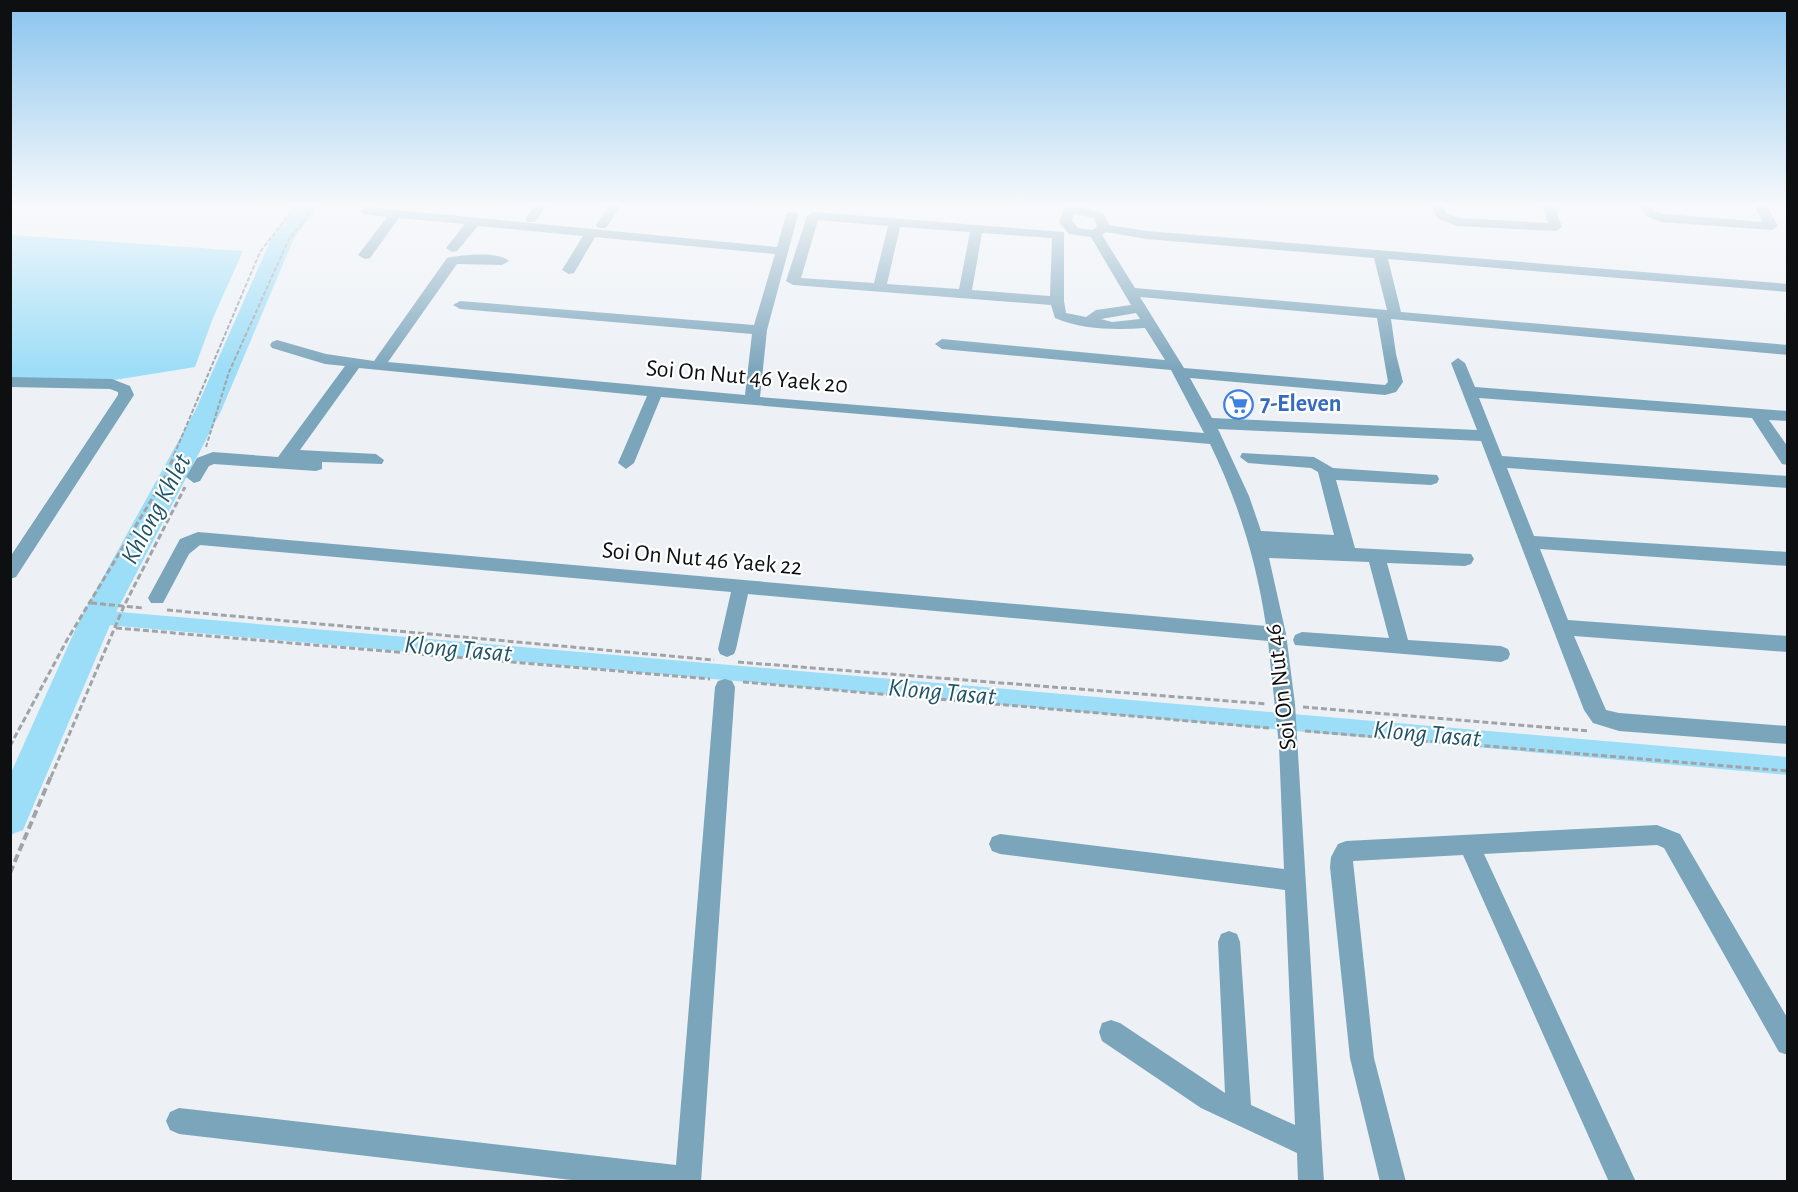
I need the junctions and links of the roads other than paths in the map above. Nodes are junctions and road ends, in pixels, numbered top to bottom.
1 (453, 261) edge
2 (497, 261) edge
3 (502, 261) dead end
4 (576, 261) edge
5 (778, 261) edge
6 (799, 261) edge
7 (886, 261) edge
8 (971, 261) edge
9 (1058, 261) edge
10 (1114, 261) edge
11 (1381, 261) edge
12 (1460, 261) edge
13 (570, 270) dead end
14 (880, 287) junction
15 (1788, 288) edge
16 (1129, 292) junction
17 (965, 294) junction
18 (1057, 301) junction
19 (460, 305) dead end
20 (1140, 308) junction
21 (1389, 314) junction
22 (1089, 321) junction
23 (1149, 323) junction
24 (760, 330) junction
25 (942, 344) dead end
26 (277, 345) dead end
27 (1788, 350) edge
28 (355, 363) junction
29 (1458, 363) dead end
30 (378, 366) junction
31 (1177, 369) junction
32 (10, 382) edge
33 (656, 392) junction
34 (1469, 392) junction
35 (752, 401) junction
36 (1757, 414) junction
37 (1788, 416) edge
38 (1209, 423) junction
39 (1486, 436) junction
40 (1216, 439) junction
41 (1248, 457) dead end
42 (286, 458) junction
43 (376, 460) dead end
44 (1788, 460) edge
45 (1495, 461) junction
46 (626, 463) dead end
47 (316, 465) dead end
48 (1328, 474) junction
49 (192, 478) road end
50 (1431, 479) dead end
51 (1788, 482) edge
52 (1526, 542) junction
53 (1257, 544) junction
54 (1347, 549) junction
55 (1376, 556) junction
56 (1465, 559) dead end
57 (1788, 559) edge
58 (10, 572) edge
59 (741, 586) junction
60 (154, 605) road end
61 (1560, 627) junction
62 (1277, 634) junction
63 (1302, 640) dead end
64 (1788, 644) edge
65 (1401, 647) junction
66 (1501, 654) dead end
67 (728, 657) road end
68 (726, 683) road end
69 (1788, 735) edge
70 (1468, 843) junction
71 (1000, 844) dead end
72 (1296, 881) junction
73 (1229, 942) dead end
74 (1112, 1032) dead end
75 (1788, 1043) edge
76 (1239, 1113) junction
77 (179, 1121) dead end
78 (1309, 1145) junction
79 (688, 1181) edge
80 (1311, 1182) edge
81 (1393, 1182) edge
82 (1623, 1182) edge

1 - 30 street
2 - 3 street
4 - 13 street
5 - 24 street
6 - 14 street
7 - 14 street
8 - 17 street
9 - 18 street
10 - 16 street, Soi On Nut 46
11 - 21 street
12 - 15 street
14 - 17 street
16 - 20 street, Soi On Nut 46
16 - 21 street
17 - 18 street
18 - 22 street
19 - 24 street
20 - 22 street
20 - 23 street, Soi On Nut 46
21 - 27 street
21 - 31 street
22 - 23 street
23 - 31 street, Soi On Nut 46
24 - 35 street
25 - 31 street
26 - 28 street, Soi On Nut 46 Yaek 20
28 - 30 street, Soi On Nut 46 Yaek 20
28 - 42 street
29 - 34 street
30 - 33 street, Soi On Nut 46 Yaek 20
31 - 38 street, Soi On Nut 46
32 - 58 street
33 - 35 street, Soi On Nut 46 Yaek 20
33 - 46 street
34 - 36 street
34 - 39 street
35 - 40 street, Soi On Nut 46 Yaek 20
36 - 37 street
36 - 44 street
38 - 39 street
38 - 40 street, Soi On Nut 46
39 - 45 street
40 - 53 street, Soi On Nut 46
41 - 48 street
42 - 43 street
42 - 47 street
42 - 49 street
45 - 51 street
45 - 52 street
48 - 50 street
48 - 54 street
52 - 57 street
52 - 61 street
53 - 54 street
53 - 62 street, Soi On Nut 46
54 - 55 street
55 - 56 street
55 - 65 street
59 - 60 street, Soi On Nut 46 Yaek 22
59 - 62 street, Soi On Nut 46 Yaek 22
59 - 67 street
61 - 64 street
61 - 69 street
62 - 72 street, Soi On Nut 46
63 - 65 street
65 - 66 street
68 - 79 street
70 - 75 street
70 - 81 street
70 - 82 street
71 - 72 street
72 - 78 street, Soi On Nut 46
73 - 76 street
74 - 76 street
76 - 78 street
77 - 79 street
78 - 80 street, Soi On Nut 46

